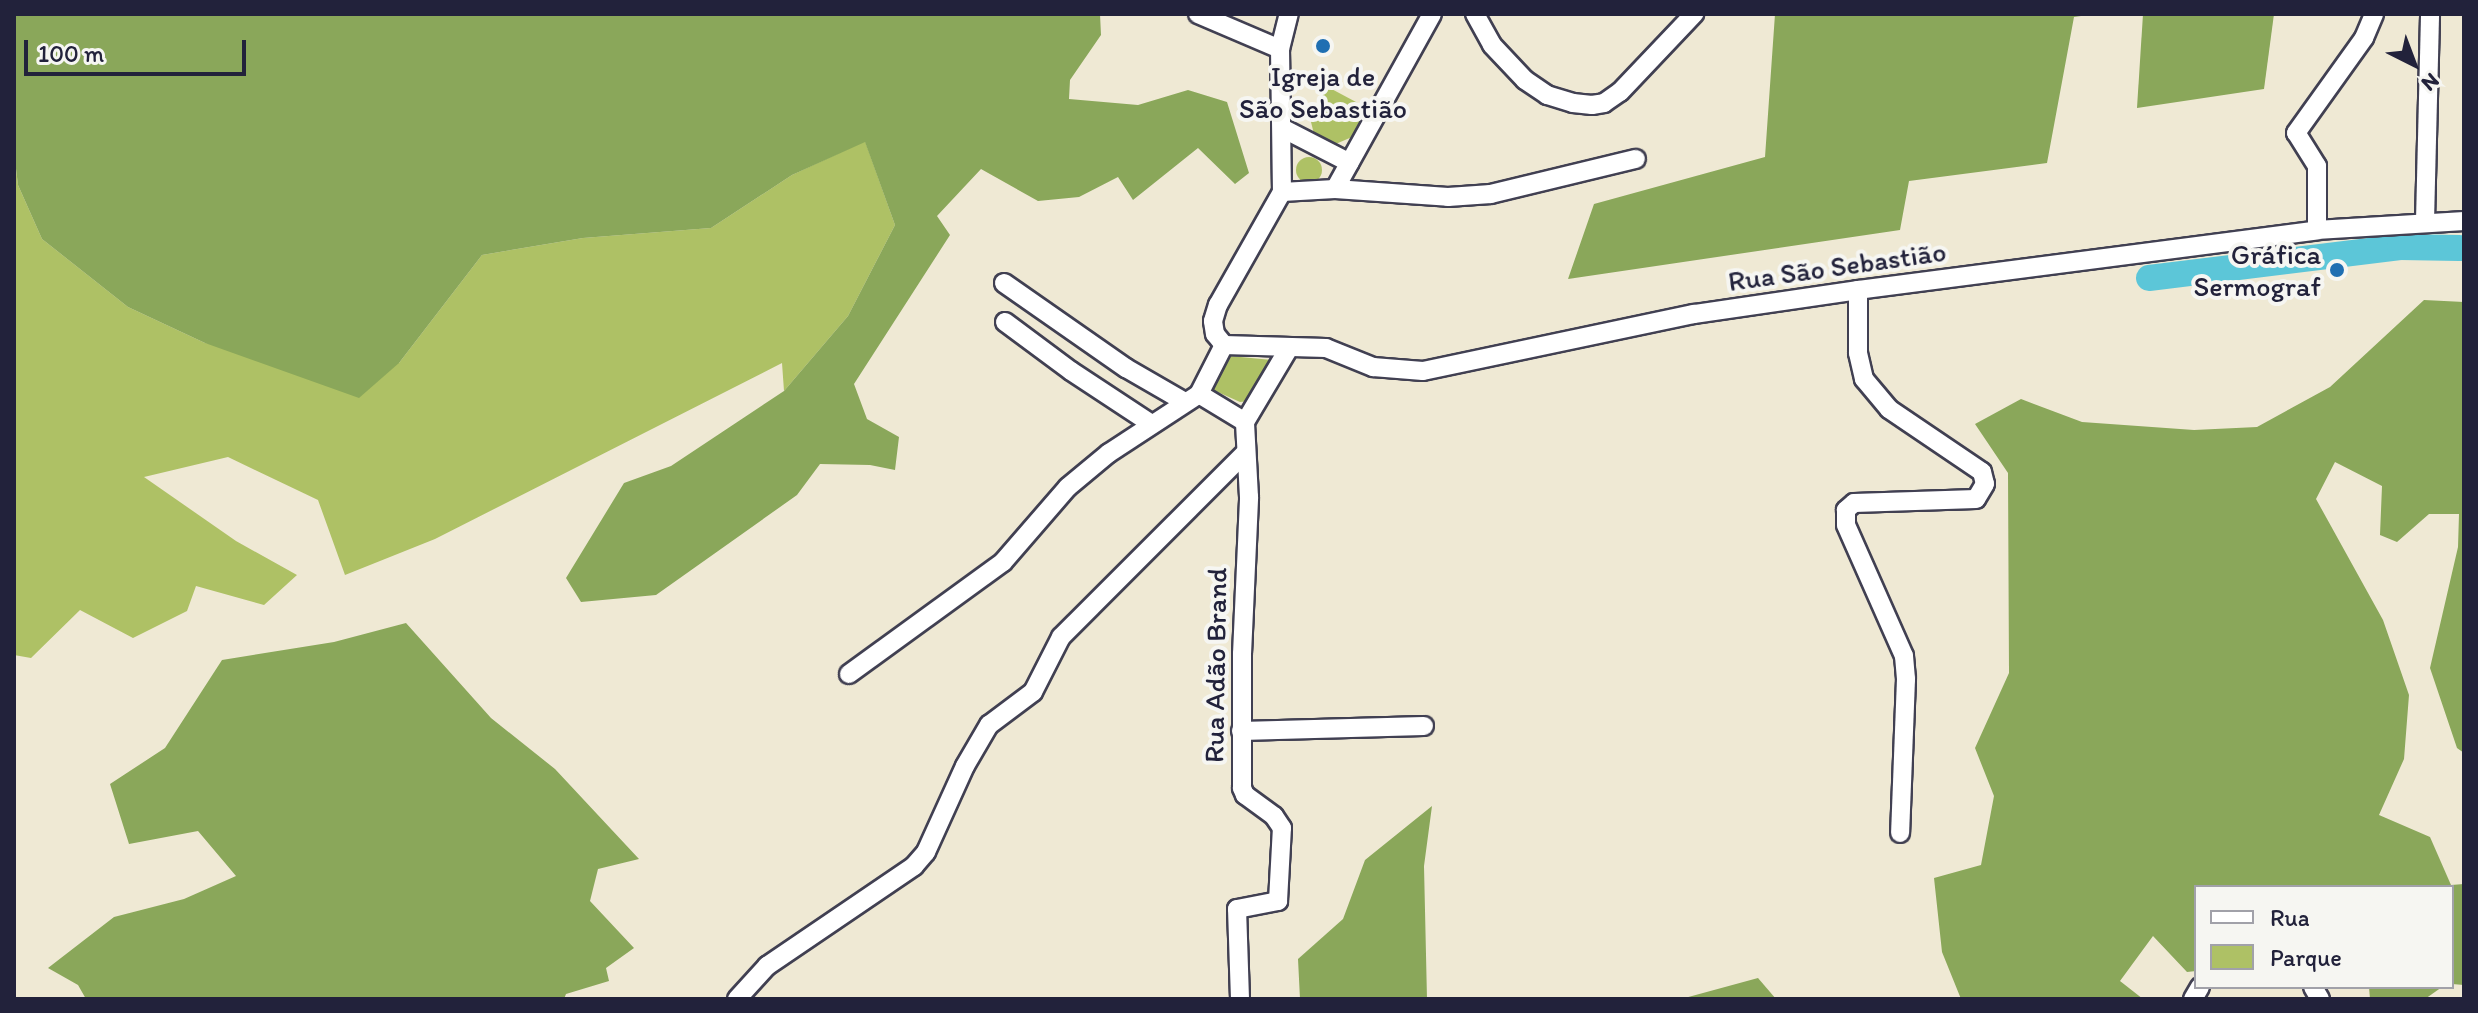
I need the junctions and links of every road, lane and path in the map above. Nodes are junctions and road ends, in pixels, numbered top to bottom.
1 (1198, 14) edge
2 (1289, 14) edge
3 (1432, 14) edge
4 (1475, 14) edge
5 (1694, 14) edge
6 (2374, 14) edge
7 (2430, 14) edge
8 (1280, 49) junction
9 (1282, 128) junction
10 (1636, 159) dead end
11 (1350, 163) junction
12 (1335, 189) junction
13 (1282, 192) junction
14 (2425, 221) junction
15 (2464, 221) edge
16 (2317, 230) junction
17 (1004, 283) dead end
18 (1858, 290) junction
19 (1005, 322) dead end
20 (1224, 345) junction
21 (1289, 348) junction
22 (1192, 398) junction
23 (1245, 422) junction
24 (1150, 423) junction
25 (1244, 454) junction
26 (849, 674) dead end
27 (1424, 726) dead end
28 (1241, 731) junction
29 (1900, 833) dead end
30 (743, 994) edge
31 (1240, 999) edge

1 - 8 street
2 - 8 street
3 - 11 street
4 - 5 street
6 - 16 street
7 - 14 street
8 - 9 street
9 - 11 street
9 - 13 street
10 - 12 street
11 - 12 street
12 - 13 street
13 - 20 street
14 - 15 street, Rua São Sebastião
14 - 16 street, Rua São Sebastião
16 - 18 street, Rua São Sebastião
17 - 22 street
18 - 21 street, Rua São Sebastião
18 - 29 street
19 - 24 street
20 - 21 street, Rua São Sebastião
20 - 22 street
21 - 23 street
22 - 23 street
22 - 24 street
23 - 25 street, Rua Adão Brand
24 - 26 street
25 - 28 street, Rua Adão Brand
25 - 30 street
27 - 28 street
28 - 31 street, Rua Adão Brand

